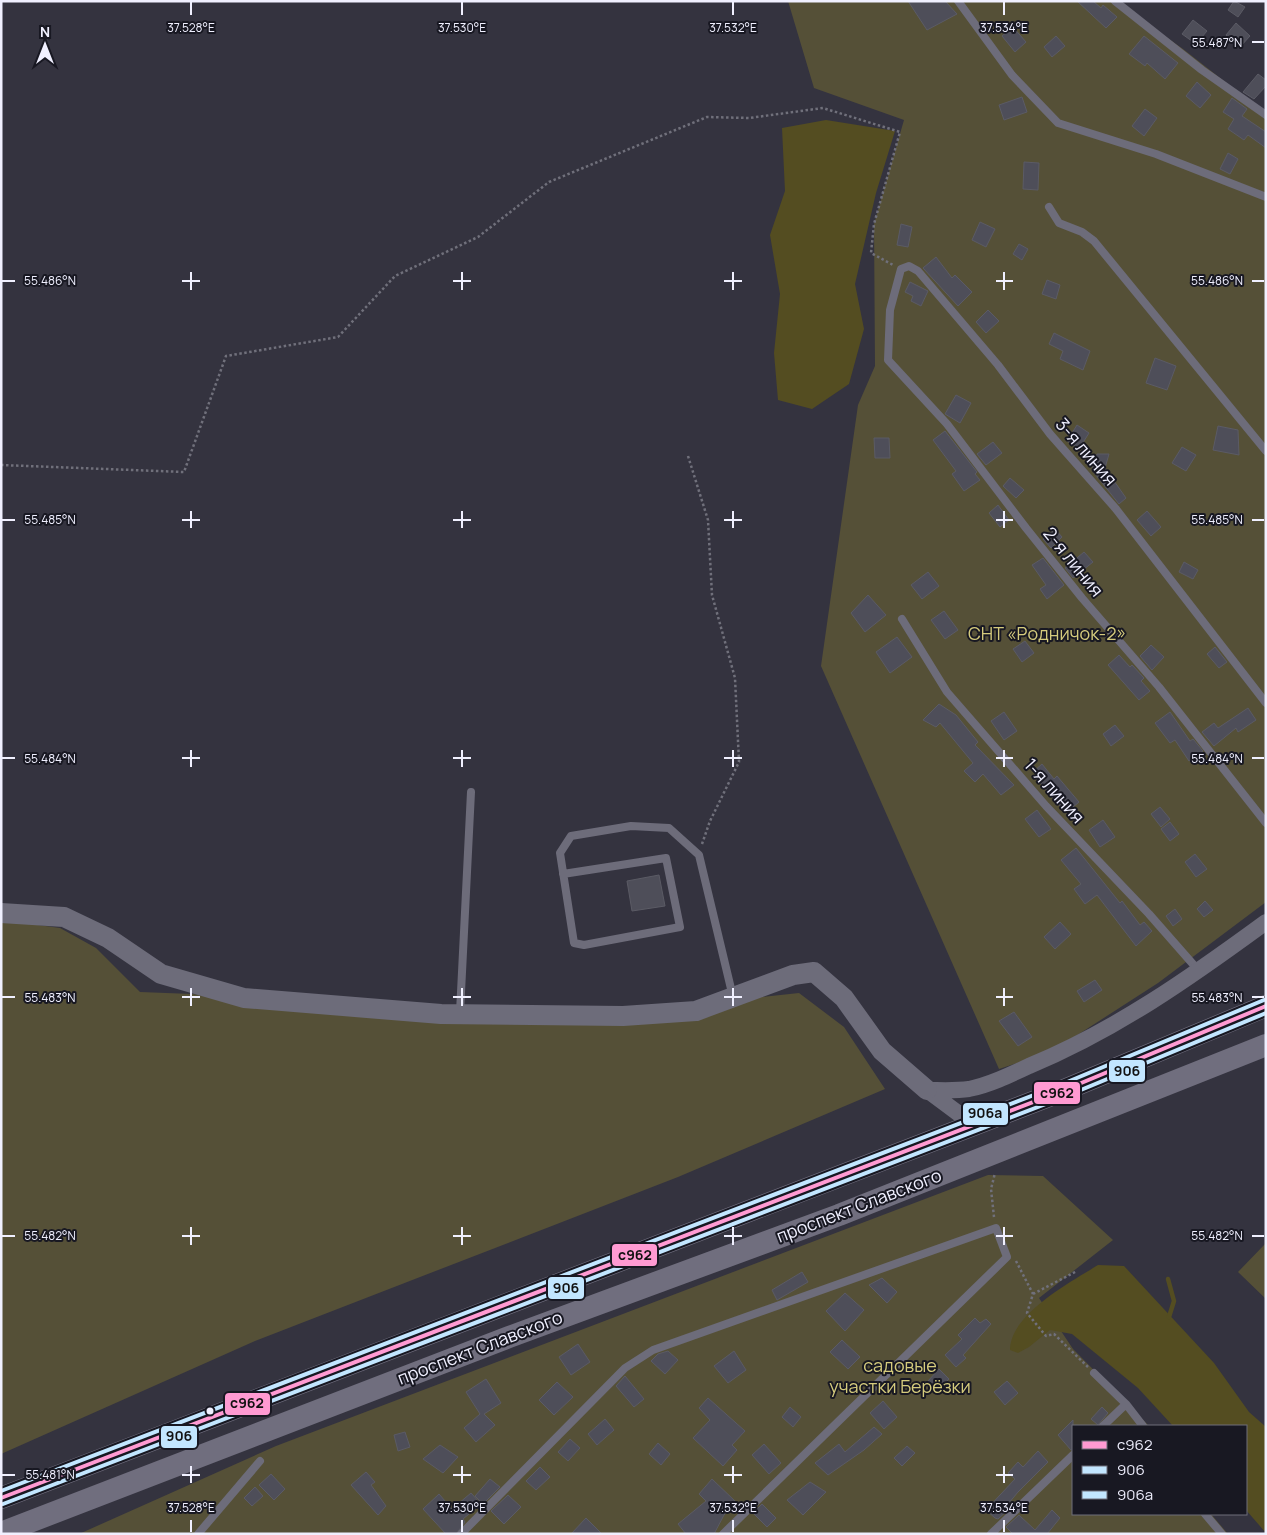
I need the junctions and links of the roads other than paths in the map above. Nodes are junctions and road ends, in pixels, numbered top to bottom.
1 (958, 1) edge
2 (1115, 1) edge
3 (1266, 115) edge
4 (1266, 197) edge
5 (1049, 207) dead end
6 (901, 269) joint
7 (1266, 451) edge
8 (902, 619) dead end
9 (1266, 703) edge
10 (471, 792) dead end
11 (1266, 823) edge
12 (563, 874) junction
13 (1, 913) edge
14 (1266, 922) edge
15 (1199, 971) junction
16 (733, 997) junction
17 (1266, 1006) edge
18 (460, 1015) junction
19 (1266, 1045) edge
20 (927, 1090) junction
21 (974, 1125) junction
22 (1094, 1373) road end
23 (1126, 1404) junction
24 (1104, 1425) edge
25 (1142, 1425) edge
26 (1072, 1456) edge
27 (260, 1462) dead end
28 (1, 1498) edge
29 (1206, 1515) edge
30 (1, 1532) edge
31 (198, 1534) edge
32 (461, 1534) edge
33 (723, 1534) edge
34 (991, 1534) edge
35 (1222, 1534) edge

1 - 4 lane
2 - 3 lane
5 - 7 lane
6 - 9 lane, 3-я линия
6 - 11 lane, 2-я линия
8 - 15 lane, 1-я линия
10 - 18 lane
12 - 12 lane
12 - 16 lane
13 - 18 street
14 - 15 street
15 - 20 street
16 - 18 street
16 - 20 street
17 - 21 main road, проспект Славского
19 - 30 main road, проспект Славского
20 - 21 street
21 - 28 main road, проспект Славского
22 - 23 lane
23 - 24 lane
23 - 25 lane
26 - 34 lane
27 - 31 lane
29 - 35 lane
32 - 33 lane

